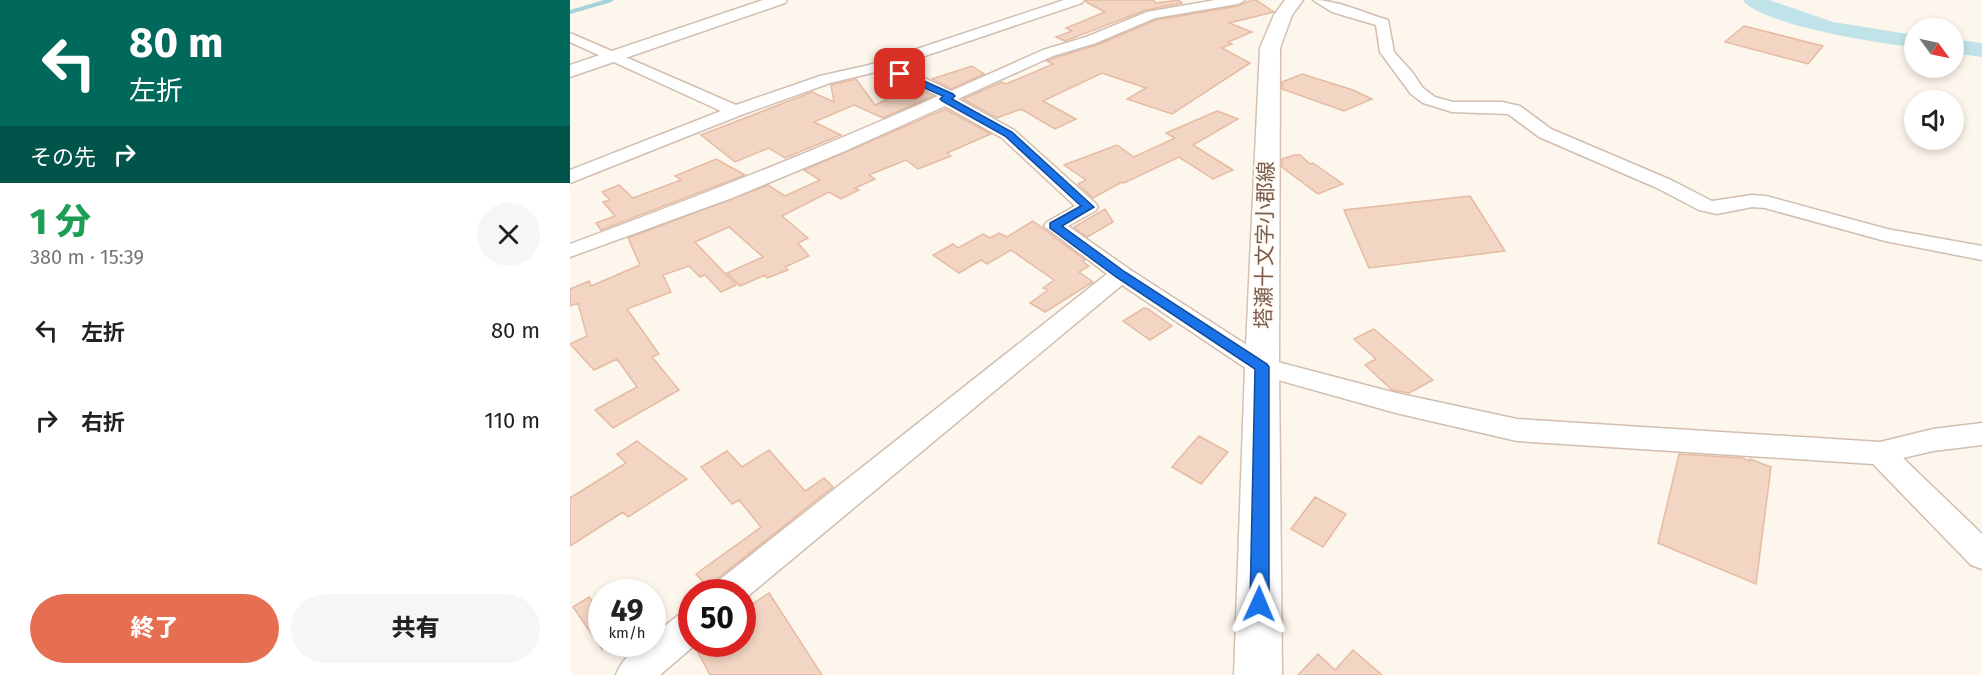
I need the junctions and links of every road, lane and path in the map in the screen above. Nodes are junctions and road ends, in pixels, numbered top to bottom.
1 (779, 0) edge
2 (1077, 0) edge
3 (1239, 0) edge
4 (1293, 0) edge
5 (1320, 0) edge
6 (570, 37) edge
7 (613, 57) junction
8 (885, 65) junction
9 (570, 71) edge
10 (947, 98) junction
11 (735, 111) junction
12 (570, 177) edge
13 (570, 251) edge
14 (1982, 253) edge
15 (1120, 274) junction
16 (1262, 367) junction
17 (1982, 434) edge
18 (1880, 453) junction
19 (1982, 555) edge
20 (744, 579) edge
21 (678, 637) edge
22 (633, 675) edge
23 (1258, 675) edge

1 - 7 street
2 - 8 street
3 - 10 street
4 - 16 main road, 塔瀬十文字小郡線
5 - 14 street
6 - 7 street
7 - 9 street
7 - 11 street
8 - 10 street
8 - 11 street
10 - 13 street
10 - 15 street
11 - 12 street
15 - 16 street
15 - 20 street
16 - 18 street
16 - 23 main road, 塔瀬十文字小郡線
17 - 18 street
18 - 19 street
21 - 22 street

